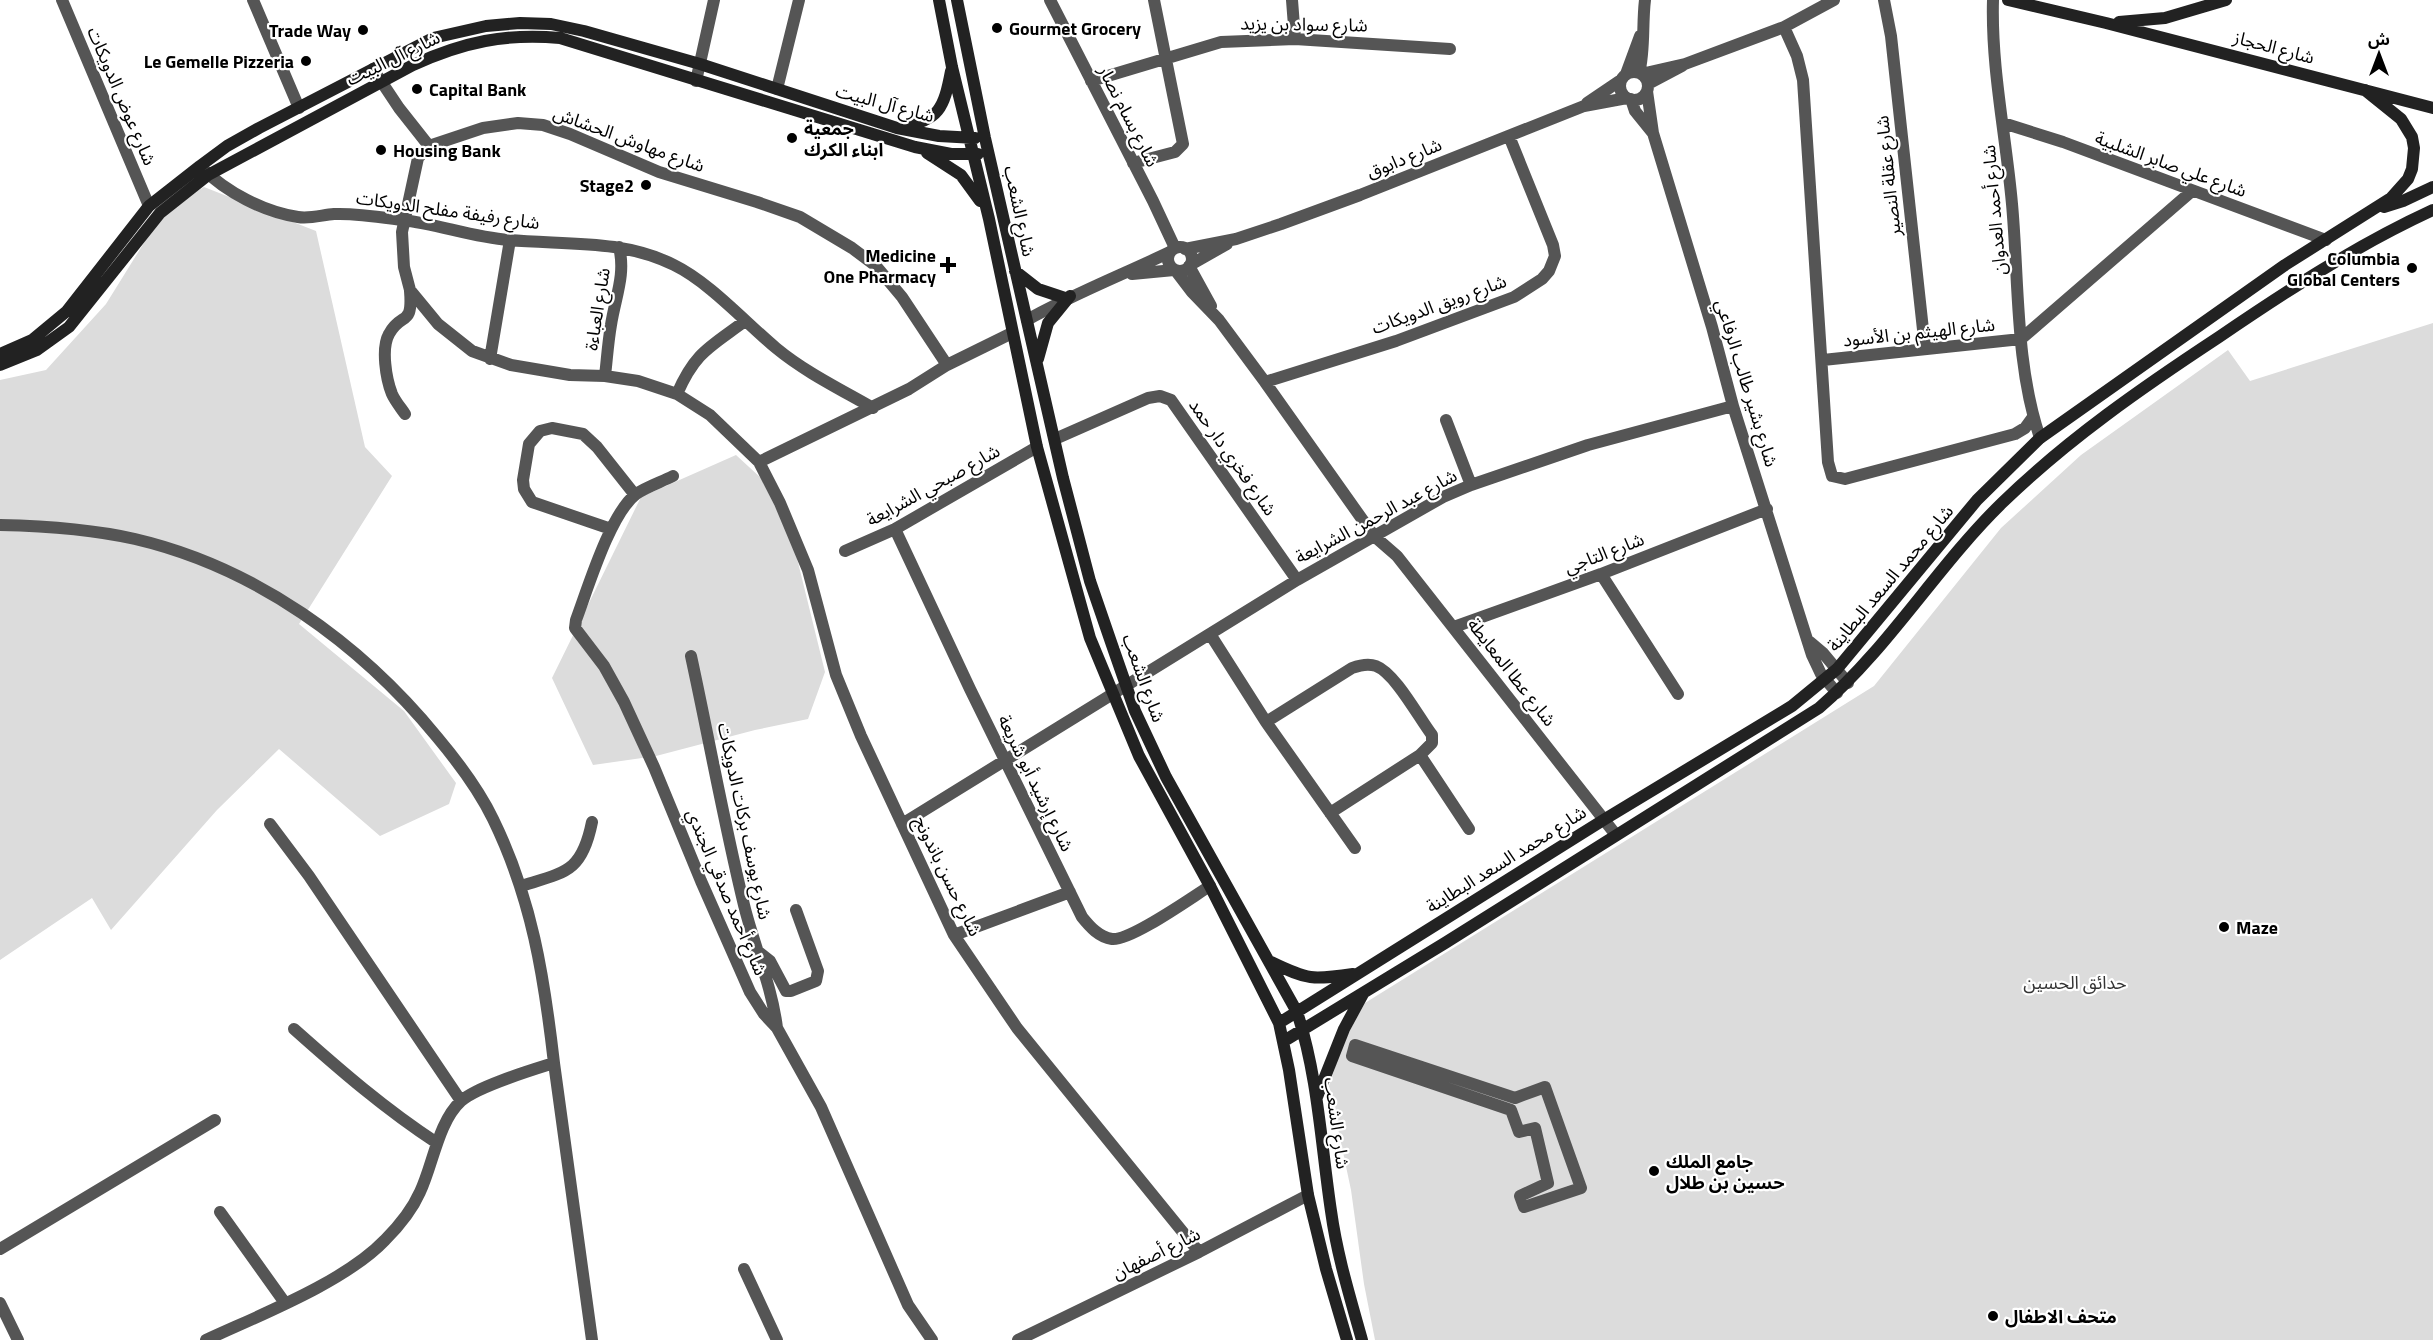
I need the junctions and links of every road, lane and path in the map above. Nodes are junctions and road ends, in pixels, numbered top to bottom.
1 (62, 0) edge
2 (253, 0) edge
3 (714, 0) edge
4 (799, 0) edge
5 (939, 0) edge
6 (957, 0) edge
7 (1050, 0) edge
8 (1154, 0) edge
9 (1292, 0) edge
10 (1646, 0) edge
11 (1834, 0) edge
12 (1884, 0) edge
13 (1993, 0) edge
14 (2008, 0) edge
15 (2226, 0) edge
16 (2106, 22) junction
17 (1784, 27) junction
18 (1295, 39) junction
19 (1450, 49) dead end
20 (1165, 60) junction
21 (700, 64) junction
22 (952, 67) junction
23 (373, 69) junction
24 (1637, 79) junction
25 (696, 81) junction
26 (1091, 81) junction
27 (381, 83) junction
28 (777, 89) junction
29 (2366, 90) junction
30 (1629, 99) junction
31 (1584, 106) junction
32 (299, 108) junction
33 (2433, 108) edge
34 (2003, 123) junction
35 (897, 128) junction
36 (1653, 133) junction
37 (1509, 136) junction
38 (968, 138) junction
39 (986, 138) junction
40 (429, 146) junction
41 (915, 147) junction
42 (989, 153) junction
43 (972, 154) junction
44 (1133, 163) junction
45 (204, 170) junction
46 (2433, 187) edge
47 (2192, 191) junction
48 (149, 206) junction
49 (2379, 208) junction
50 (2433, 210) edge
51 (989, 219) junction
52 (404, 220) junction
53 (1236, 239) junction
54 (510, 240) junction
55 (2326, 240) junction
56 (619, 247) junction
57 (1177, 250) junction
58 (2285, 265) junction
59 (1190, 266) junction
60 (1175, 270) junction
61 (1015, 271) junction
62 (1122, 275) junction
63 (2297, 285) junction
64 (410, 290) junction
65 (1068, 297) junction
66 (1027, 320) junction
67 (1218, 320) junction
68 (745, 321) junction
69 (1012, 333) junction
70 (2021, 339) junction
71 (1924, 348) junction
72 (0, 354) edge
73 (490, 358) junction
74 (1823, 360) junction
75 (1037, 363) junction
76 (0, 365) edge
77 (947, 365) junction
78 (605, 376) junction
79 (1265, 382) junction
80 (677, 394) junction
81 (1733, 406) junction
82 (873, 408) junction
83 (405, 414) dead end
84 (2033, 417) junction
85 (1446, 420) dead end
86 (2040, 438) junction
87 (1055, 439) junction
88 (1037, 447) junction
89 (759, 462) junction
90 (673, 476) dead end
91 (1471, 485) junction
92 (635, 495) junction
93 (1767, 509) junction
94 (0, 525) edge
95 (611, 529) junction
96 (894, 529) junction
97 (1374, 536) junction
98 (844, 551) dead end
99 (1601, 574) junction
100 (1297, 579) junction
101 (1454, 627) junction
102 (1210, 634) junction
103 (1810, 642) junction
104 (691, 656) dead end
105 (1837, 669) junction
106 (1826, 680) junction
107 (1848, 682) junction
108 (1127, 686) junction
109 (1837, 693) junction
110 (1678, 694) dead end
111 (1112, 695) junction
112 (1266, 722) junction
113 (1420, 755) junction
114 (1006, 762) junction
115 (1330, 813) junction
116 (1605, 819) junction
117 (592, 822) dead end
118 (270, 824) dead end
119 (902, 824) junction
120 (1469, 829) dead end
121 (1616, 835) junction
122 (1355, 848) dead end
123 (520, 886) junction
124 (1210, 886) junction
125 (1070, 892) junction
126 (796, 910) dead end
127 (954, 935) junction
128 (756, 950) junction
129 (1271, 962) junction
130 (1357, 973) junction
131 (1363, 994) junction
132 (1297, 1012) junction
133 (1279, 1023) junction
134 (777, 1028) junction
135 (294, 1029) dead end
136 (1303, 1031) junction
137 (1284, 1041) junction
138 (1355, 1045) joint
139 (555, 1063) junction
140 (1317, 1097) junction
141 (461, 1101) junction
142 (215, 1120) dead end
143 (437, 1143) junction
144 (1308, 1195) junction
145 (220, 1212) dead end
146 (0, 1249) edge
147 (1199, 1252) junction
148 (744, 1269) dead end
149 (0, 1303) edge
150 (285, 1303) junction
151 (18, 1340) edge
152 (206, 1340) edge
153 (592, 1340) edge
154 (777, 1340) edge
155 (932, 1340) edge
156 (1018, 1340) edge
157 (1347, 1340) edge
158 (1362, 1340) edge

1 - 48 street, شارع عوض الدويكات
2 - 32 street
3 - 21 street
4 - 28 street
5 - 22 street, شارع الشعب
6 - 39 street, شارع الشعب
7 - 26 street, شارع بسام نصار
8 - 20 street
9 - 18 street
10 - 24 street, شارع بشير طالب الرفاعي
11 - 17 street
12 - 71 street, شارع عقلة النصير
13 - 34 street, شارع أحمد العدوان
14 - 16 street, شارع الحجاز
15 - 16 street, شارع الحجاز
16 - 29 street, شارع الحجاز
17 - 24 street
17 - 74 street, شارع الهيثم بن الأسود
18 - 19 street, شارع سواد بن يزيد
18 - 20 street, شارع سواد بن يزيد
20 - 26 street, شارع سواد بن يزيد
20 - 44 street
21 - 23 street, شارع آل البيت
21 - 25 street
21 - 28 street, شارع آل البيت
22 - 35 street
22 - 38 street, شارع الشعب
23 - 27 street
23 - 32 street, شارع آل البيت
24 - 30 street, شارع دابوق
24 - 30 street, شارع بشير طالب الرفاعي
24 - 31 street, شارع دابوق
24 - 36 street, شارع بشير طالب الرفاعي
25 - 27 street, شارع آل البيت
25 - 41 street, شارع آل البيت
26 - 44 street, شارع بسام نصار
27 - 40 street
27 - 45 street, شارع آل البيت
28 - 35 street, شارع آل البيت
29 - 33 street, شارع الحجاز
29 - 49 street, شارع محمد السعد البطاينة
30 - 31 street, شارع دابوق
30 - 36 street, شارع بشير طالب الرفاعي
31 - 37 street, شارع دابوق
32 - 45 street, شارع آل البيت
34 - 47 street, شارع علي صابر الشلبية
34 - 70 street, شارع أحمد العدوان
35 - 38 street, شارع آل البيت
36 - 81 street, شارع بشير طالب الرفاعي
37 - 53 street, شارع دابوق
37 - 79 street, شارع رويق الدويكات
38 - 39 street, شارع آل البيت
38 - 43 street, شارع الشعب
39 - 42 street, شارع الشعب
40 - 52 street
40 - 77 street, شارع مهاوش الحشاش
41 - 43 street, شارع آل البيت
41 - 51 street
42 - 43 street, شارع آل البيت
42 - 61 street, شارع الشعب
43 - 51 street, شارع الشعب
44 - 57 street, شارع بسام نصار
45 - 48 street, شارع آل البيت
45 - 52 street, شارع رفيفة مفلح الدويكات
45 - 76 street, شارع آل البيت
46 - 49 street
47 - 55 street, شارع علي صابر الشلبية
47 - 70 street, شارع الهيثم بن الأسود
48 - 72 street, شارع آل البيت
49 - 55 street, شارع محمد السعد البطاينة
50 - 63 street, شارع محمد السعد البطاينة
51 - 69 street, شارع الشعب
52 - 54 street, شارع رفيفة مفلح الدويكات
52 - 64 street
53 - 57 street, شارع دابوق
53 - 59 street, شارع دابوق
54 - 56 street, شارع رفيفة مفلح الدويكات
54 - 73 street
55 - 58 street, شارع محمد السعد البطاينة
56 - 68 street, شارع رفيفة مفلح الدويكات
56 - 78 street, شارع العباءة
57 - 59 street
57 - 60 street
57 - 62 street, شارع دابوق
58 - 63 street
58 - 86 street, شارع محمد السعد البطاينة
59 - 60 street
59 - 67 street
60 - 62 street, شارع دابوق
60 - 67 street
61 - 65 street
61 - 66 street, شارع الشعب
62 - 65 street, شارع دابوق
63 - 107 street, شارع محمد السعد البطاينة
64 - 73 street
64 - 83 street
65 - 66 street, شارع دابوق
65 - 75 street
66 - 75 street, شارع الشعب
67 - 79 street
68 - 80 street
68 - 82 street, شارع رفيفة مفلح الدويكات
69 - 77 street
69 - 88 street, شارع الشعب
70 - 71 street, شارع الهيثم بن الأسود
70 - 84 street, شارع أحمد العدوان
71 - 74 street, شارع الهيثم بن الأسود
73 - 78 street
74 - 84 street
75 - 87 street, شارع الشعب
77 - 82 street
78 - 80 street
79 - 97 street
80 - 89 street
81 - 91 street, شارع عبد الرحمن الشرايعة
81 - 93 street, شارع بشير طالب الرفاعي
82 - 89 street
84 - 86 street, شارع أحمد العدوان
85 - 91 street
86 - 105 street, شارع محمد السعد البطاينة
87 - 100 street, شارع فخري دار حمد
87 - 108 street, شارع الشعب
88 - 96 street, شارع صبحي الشرايعة
88 - 111 street, شارع الشعب
89 - 119 street, شارع حسن باندونج
90 - 92 street, شارع أحمد صدقي الجندي
91 - 97 street, شارع عبد الرحمن الشرايعة
92 - 95 street, شارع أحمد صدقي الجندي
92 - 95 street
93 - 99 street, شارع التاجي
93 - 103 street, شارع بشير طالب الرفاعي
94 - 123 street
95 - 134 street, شارع أحمد صدقي الجندي
96 - 98 street, شارع صبحي الشرايعة
96 - 114 street, شارع إرشيد أبو شريعة
97 - 100 street, شارع عبد الرحمن الشرايعة
97 - 101 street, شارع عطا المعايطة
99 - 101 street, شارع التاجي
99 - 110 street
100 - 102 street, شارع عبد الرحمن الشرايعة
101 - 116 street, شارع عطا المعايطة
102 - 108 street, شارع عبد الرحمن الشرايعة
102 - 112 street
103 - 105 street, شارع بشير طالب الرفاعي
103 - 106 street, شارع بشير طالب الرفاعي
104 - 128 street, شارع يوسف بركات الدويكات
105 - 106 street, شارع محمد السعد البطاينة
105 - 107 street, شارع بشير طالب الرفاعي
106 - 109 street, شارع بشير طالب الرفاعي
106 - 116 street, شارع محمد السعد البطاينة
107 - 109 street, شارع محمد السعد البطاينة
108 - 111 street, شارع عبد الرحمن الشرايعة
108 - 129 street, شارع الشعب
109 - 121 street, شارع محمد السعد البطاينة
111 - 114 street, شارع عبد الرحمن الشرايعة
111 - 124 street, شارع الشعب
112 - 113 street
112 - 115 street
113 - 115 street
113 - 120 street
114 - 119 street, شارع عبد الرحمن الشرايعة
114 - 125 street, شارع إرشيد أبو شريعة
115 - 122 street
116 - 121 street, شارع عطا المعايطة
116 - 130 street, شارع محمد السعد البطاينة
117 - 123 street
118 - 141 street
119 - 127 street, شارع حسن باندونج
121 - 131 street, شارع محمد السعد البطاينة
123 - 139 street
124 - 125 street, شارع إرشيد أبو شريعة
124 - 133 street, شارع الشعب
125 - 127 street
126 - 128 street
127 - 147 street, شارع حسن باندونج
128 - 134 street, شارع يوسف بركات الدويكات
129 - 130 street
129 - 132 street, شارع الشعب
130 - 132 street, شارع محمد السعد البطاينة
131 - 136 street, شارع محمد السعد البطاينة
131 - 140 street
132 - 133 street, شارع محمد السعد البطاينة
132 - 136 street, شارع الشعب
133 - 137 street, شارع الشعب
134 - 155 street, شارع أحمد صدقي الجندي
135 - 143 street
136 - 137 street, شارع محمد السعد البطاينة
136 - 140 street, شارع الشعب
137 - 144 street, شارع الشعب
138 - 138 street
139 - 141 street
139 - 153 street
140 - 158 street, شارع الشعب
141 - 143 street
142 - 146 street
143 - 150 street
144 - 147 street, شارع أصفهان
144 - 157 street, شارع الشعب
145 - 150 street
147 - 156 street, شارع أصفهان
148 - 154 street
149 - 151 street
150 - 152 street

